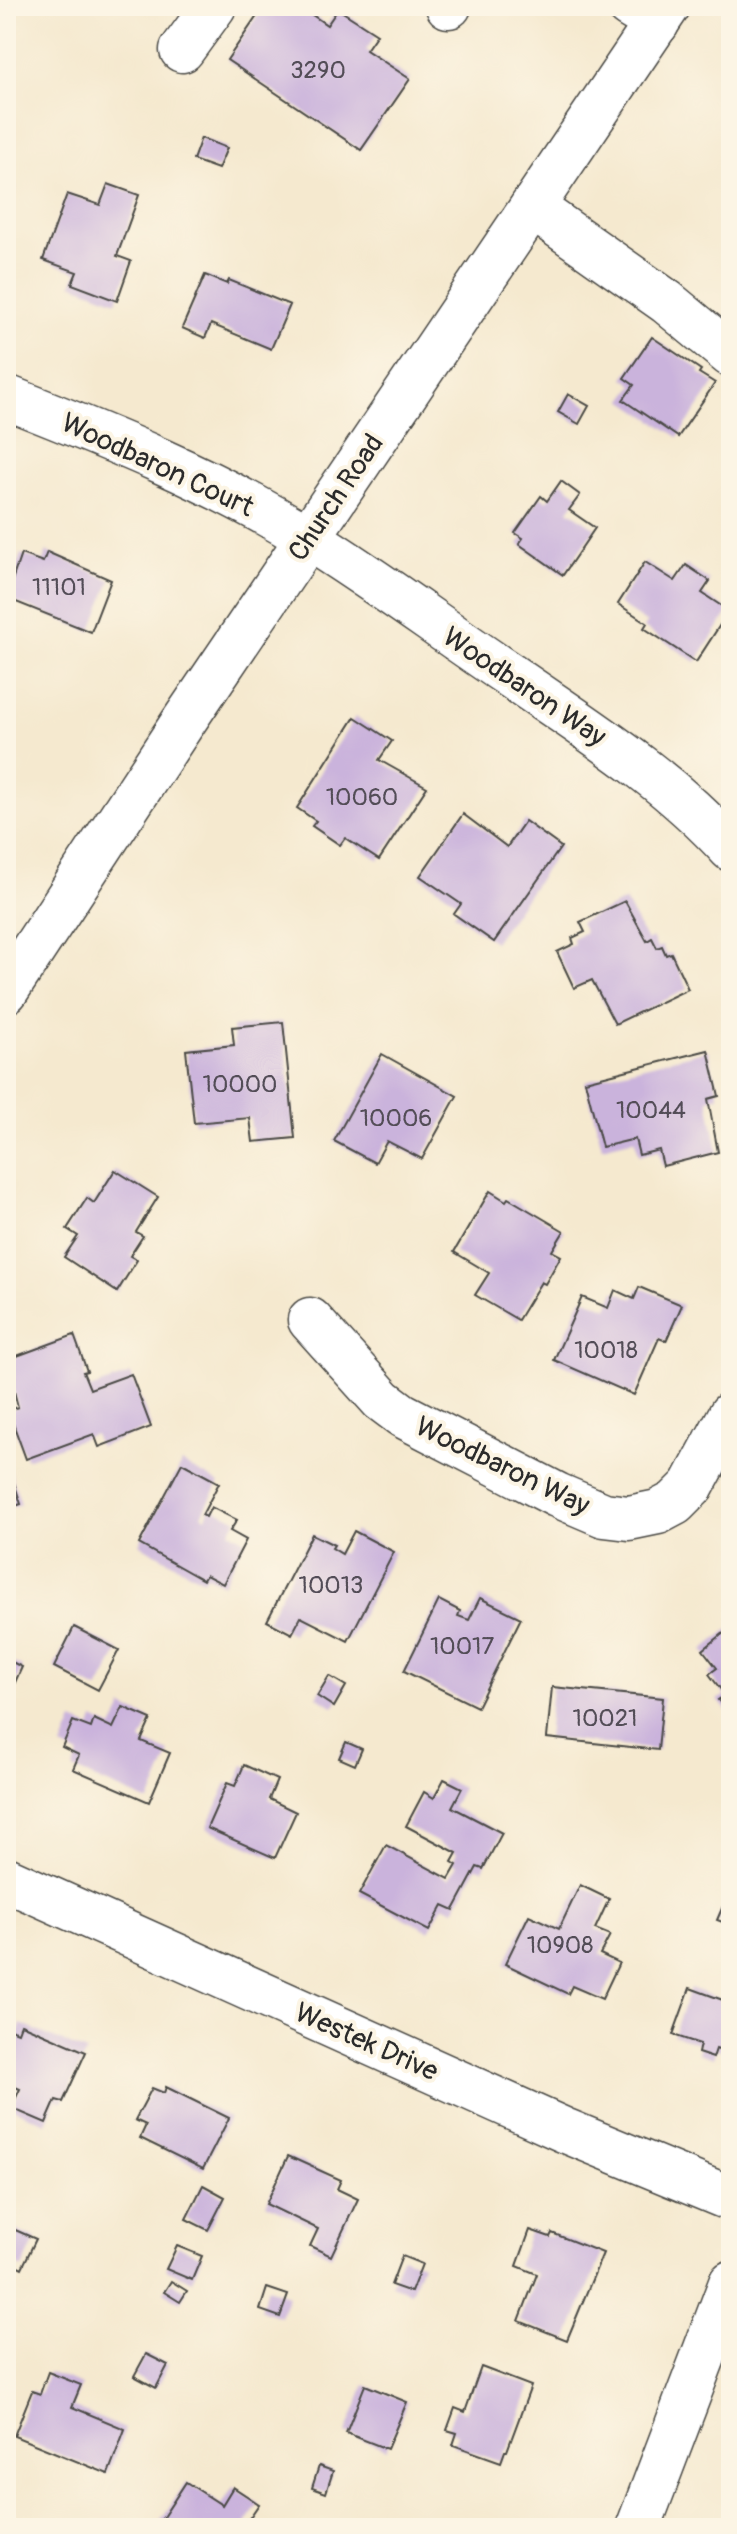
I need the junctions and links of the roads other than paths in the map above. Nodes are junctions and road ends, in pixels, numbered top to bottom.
1 (214, 6) edge
2 (651, 12) edge
3 (182, 50) dead end
4 (532, 207) junction
5 (731, 355) edge
6 (6, 397) edge
7 (308, 538) junction
8 (731, 849) edge
9 (6, 991) edge
10 (310, 1320) dead end
11 (731, 1414) edge
12 (6, 1879) edge
13 (731, 2199) edge
14 (731, 2283) edge
15 (638, 2528) edge

1 - 3 street
2 - 4 street, Church Road
4 - 5 street
4 - 7 street, Church Road
6 - 7 street, Woodbaron Court
7 - 8 street, Woodbaron Way
7 - 9 street, Church Road
10 - 11 street, Woodbaron Way
12 - 13 street, Westek Drive
14 - 15 street

